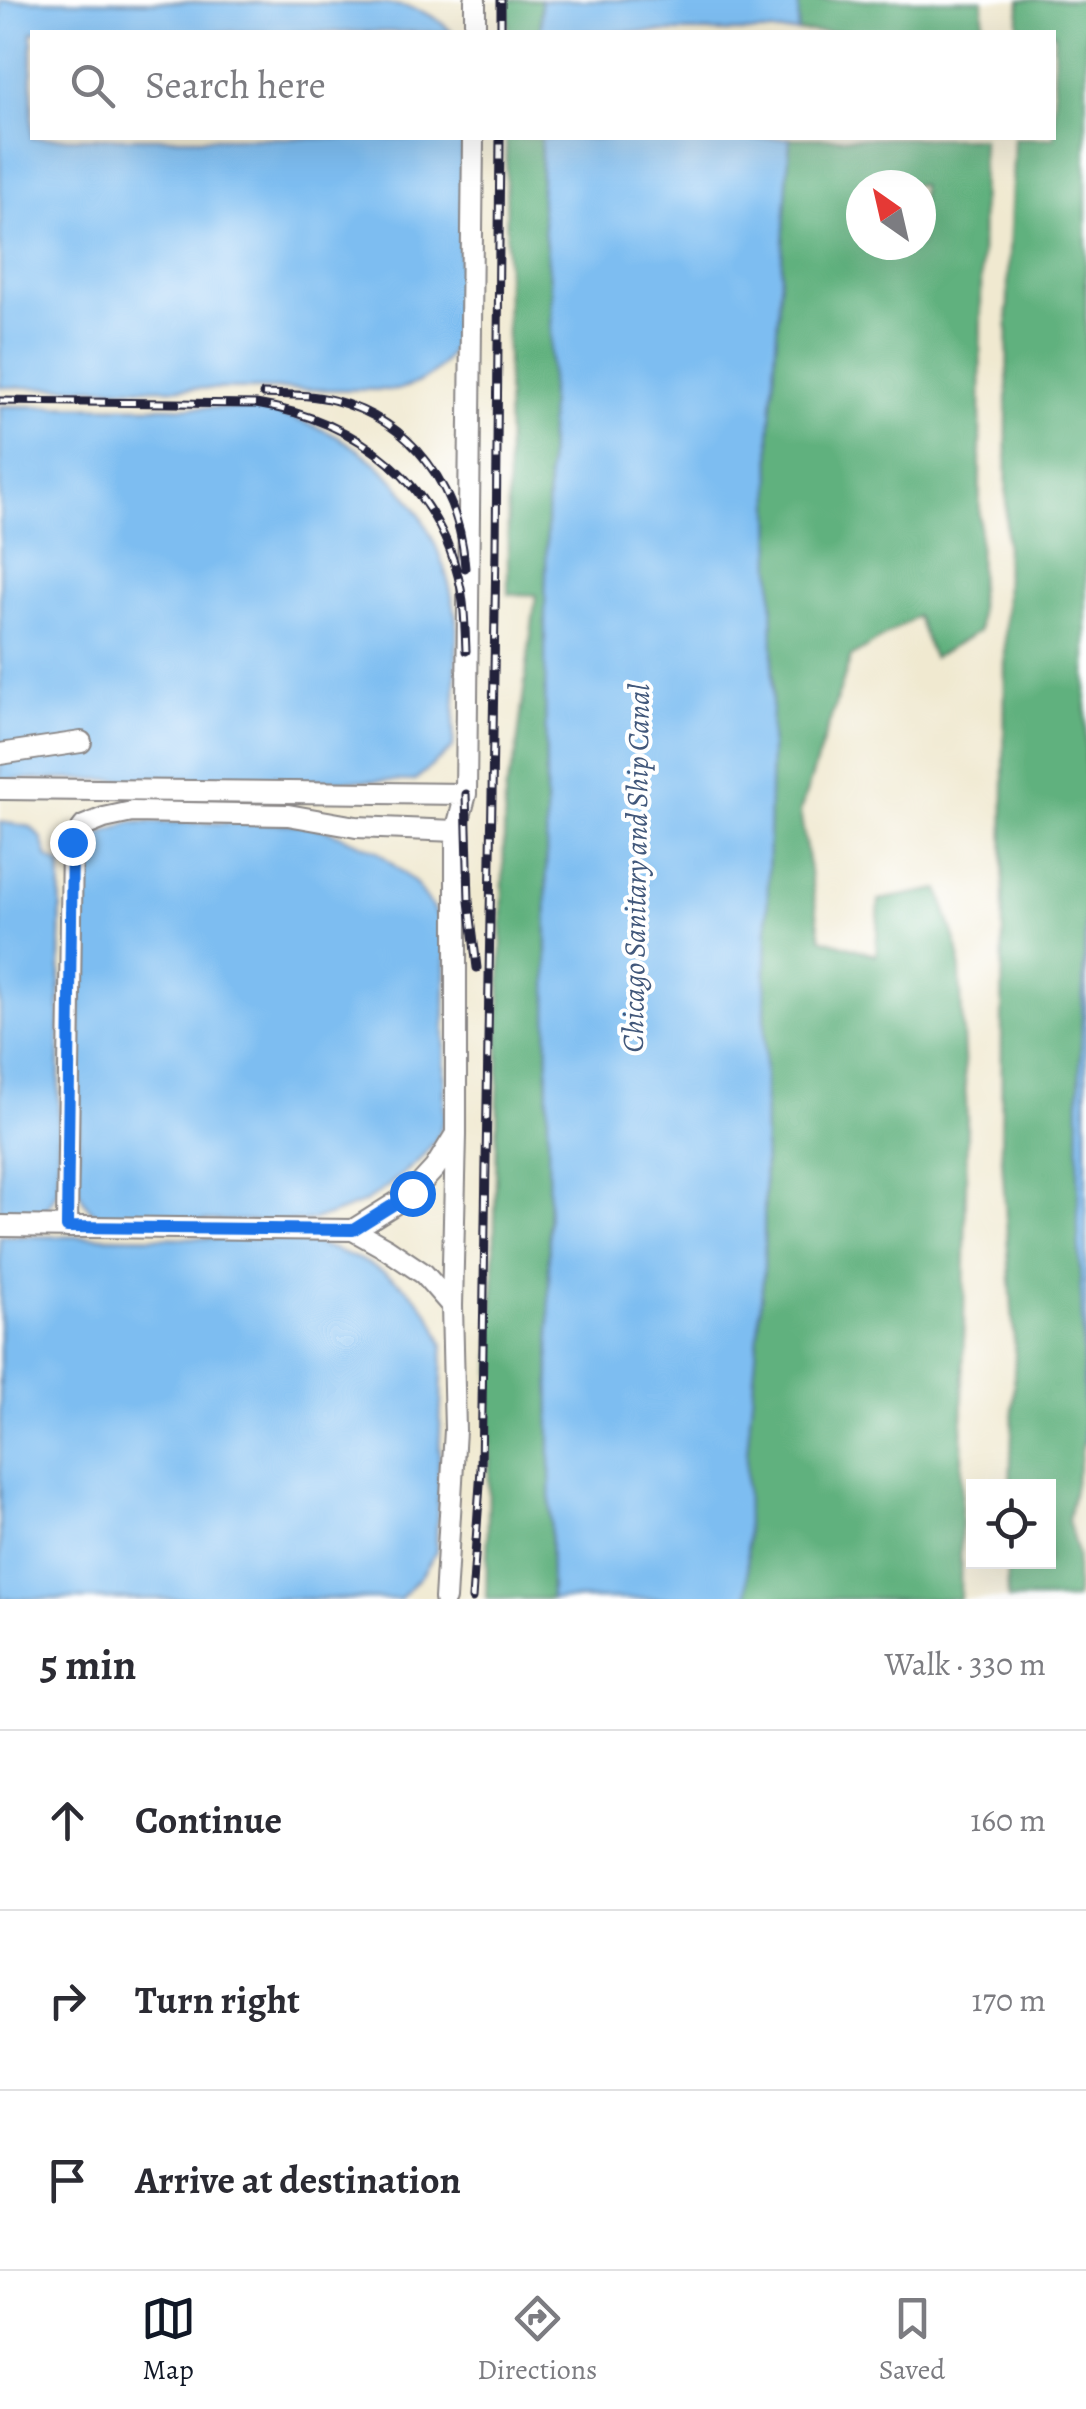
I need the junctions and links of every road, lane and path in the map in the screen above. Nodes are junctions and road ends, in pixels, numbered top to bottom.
1 (475, 0) edge
2 (475, 30) edge
3 (474, 140) edge
4 (81, 742) dead end
5 (0, 754) edge
6 (0, 789) edge
7 (466, 794) junction
8 (456, 830) junction
9 (456, 1135) junction
10 (0, 1226) edge
11 (67, 1227) junction
12 (353, 1230) junction
13 (452, 1306) junction
14 (445, 1599) edge

1 - 2 lane
3 - 7 lane
4 - 5 lane
6 - 7 lane
7 - 8 lane
8 - 9 lane
8 - 11 lane
9 - 12 lane
9 - 13 lane
10 - 11 lane
11 - 12 lane
12 - 13 lane
13 - 14 lane

